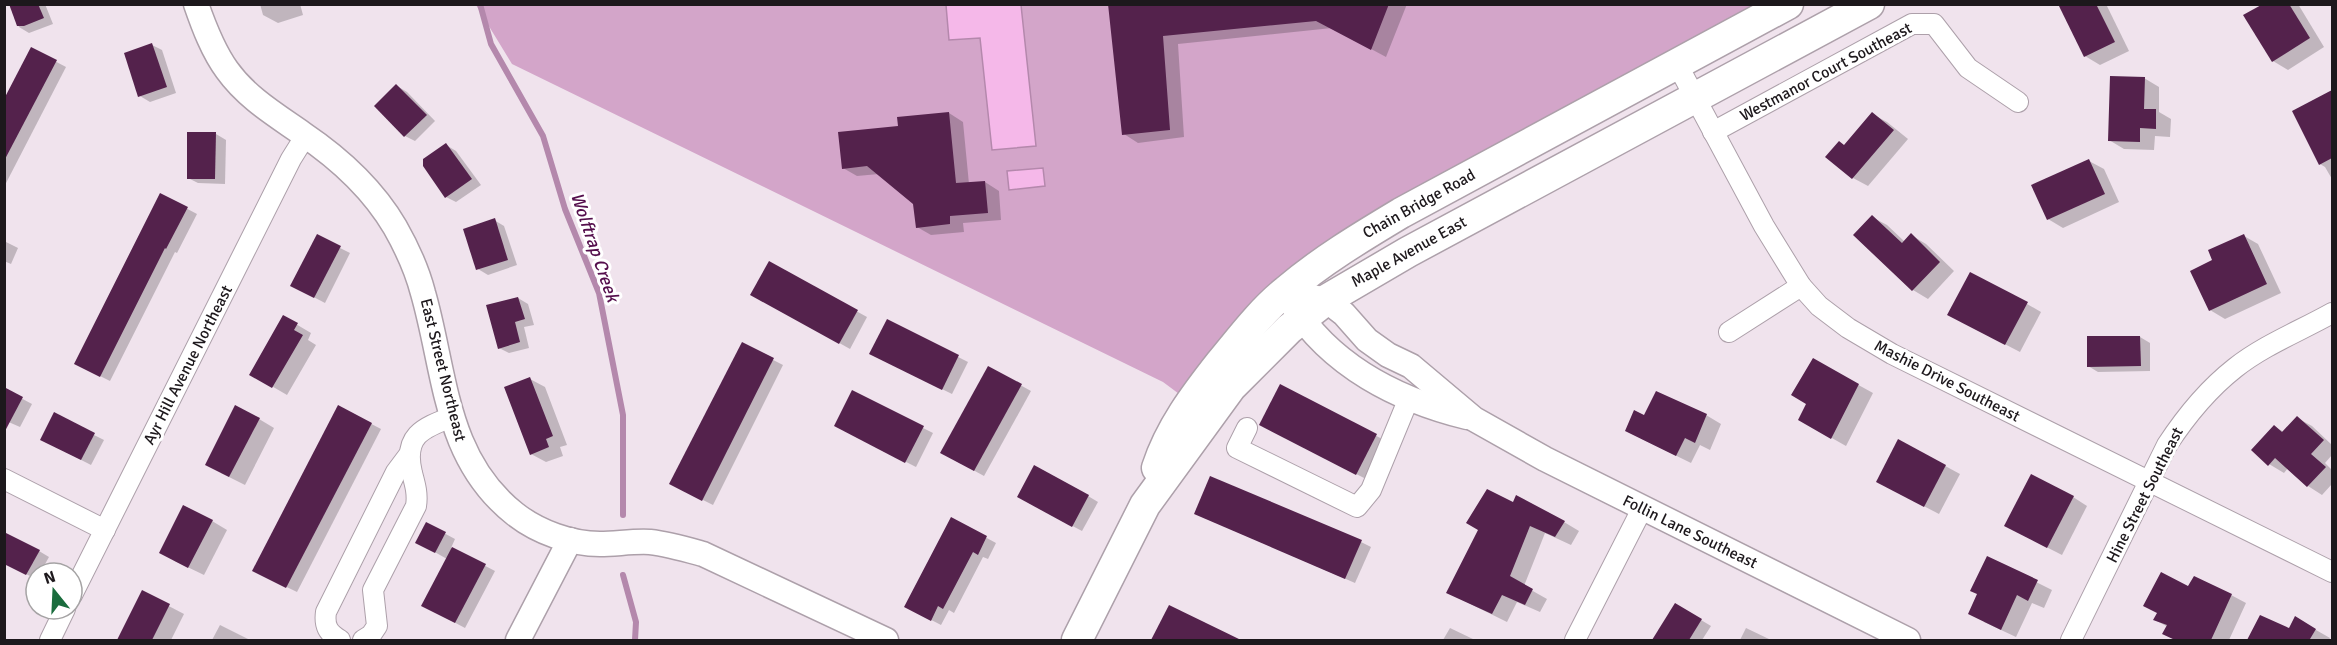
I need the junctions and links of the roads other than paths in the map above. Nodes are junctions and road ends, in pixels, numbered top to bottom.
1 (196, 4) edge
2 (1788, 4) edge
3 (1869, 4) edge
4 (1677, 64) junction
5 (1696, 97) junction
6 (2018, 102) dead end
7 (1713, 132) junction
8 (306, 135) junction
9 (1801, 286) junction
10 (1285, 291) junction
11 (1326, 300) junction
12 (2332, 313) edge
13 (1302, 319) junction
14 (1729, 332) dead end
15 (1409, 398) junction
16 (452, 417) junction
17 (1473, 418) junction
18 (1247, 428) dead end
19 (408, 456) junction
20 (4, 479) edge
21 (2150, 481) junction
22 (1146, 505) junction
23 (1642, 509) junction
24 (105, 530) junction
25 (570, 540) junction
26 (84, 571) edge
27 (347, 571) junction
28 (2332, 572) edge
29 (376, 584) junction
30 (59, 621) edge
31 (50, 640) edge
32 (340, 640) edge
33 (363, 640) edge
34 (518, 640) edge
35 (886, 640) edge
36 (1077, 640) edge
37 (1575, 640) edge
38 (1908, 640) edge
39 (2072, 640) edge

1 - 8 street, East Street Northeast
2 - 4 main road, Chain Bridge Road
3 - 5 main road, Maple Avenue East
4 - 5 street, Mashie Drive Southeast
4 - 10 main road, Chain Bridge Road
5 - 7 street, Mashie Drive Southeast
5 - 11 main road, Maple Avenue East
6 - 7 street, Westmanor Court Southeast
7 - 9 street, Mashie Drive Southeast
8 - 16 street, East Street Northeast
8 - 24 street, Ayr Hill Avenue Northeast
9 - 14 street
9 - 21 street, Mashie Drive Southeast
10 - 11 street, Follin Lane Southeast
10 - 13 street, Follin Lane Southeast
10 - 22 main road, Chain Bridge Road
11 - 13 main road, Maple Avenue East
11 - 17 street, Follin Lane Southeast
12 - 21 street, Hine Street Southeast
13 - 15 street, Follin Lane Southeast
13 - 22 main road, Maple Avenue East
15 - 17 street, Follin Lane Southeast
15 - 18 street
16 - 19 street
16 - 25 street, East Street Northeast
17 - 23 street, Follin Lane Southeast
19 - 27 street
19 - 29 street
20 - 24 street
21 - 28 street, Mashie Drive Southeast
21 - 39 street, Hine Street Southeast
22 - 36 main road, Maple Avenue East
23 - 37 street
23 - 38 street, Follin Lane Southeast
24 - 26 street, Ayr Hill Avenue Northeast
25 - 34 street
25 - 35 street, East Street Northeast
27 - 29 street
27 - 32 street
29 - 33 street
30 - 31 street

